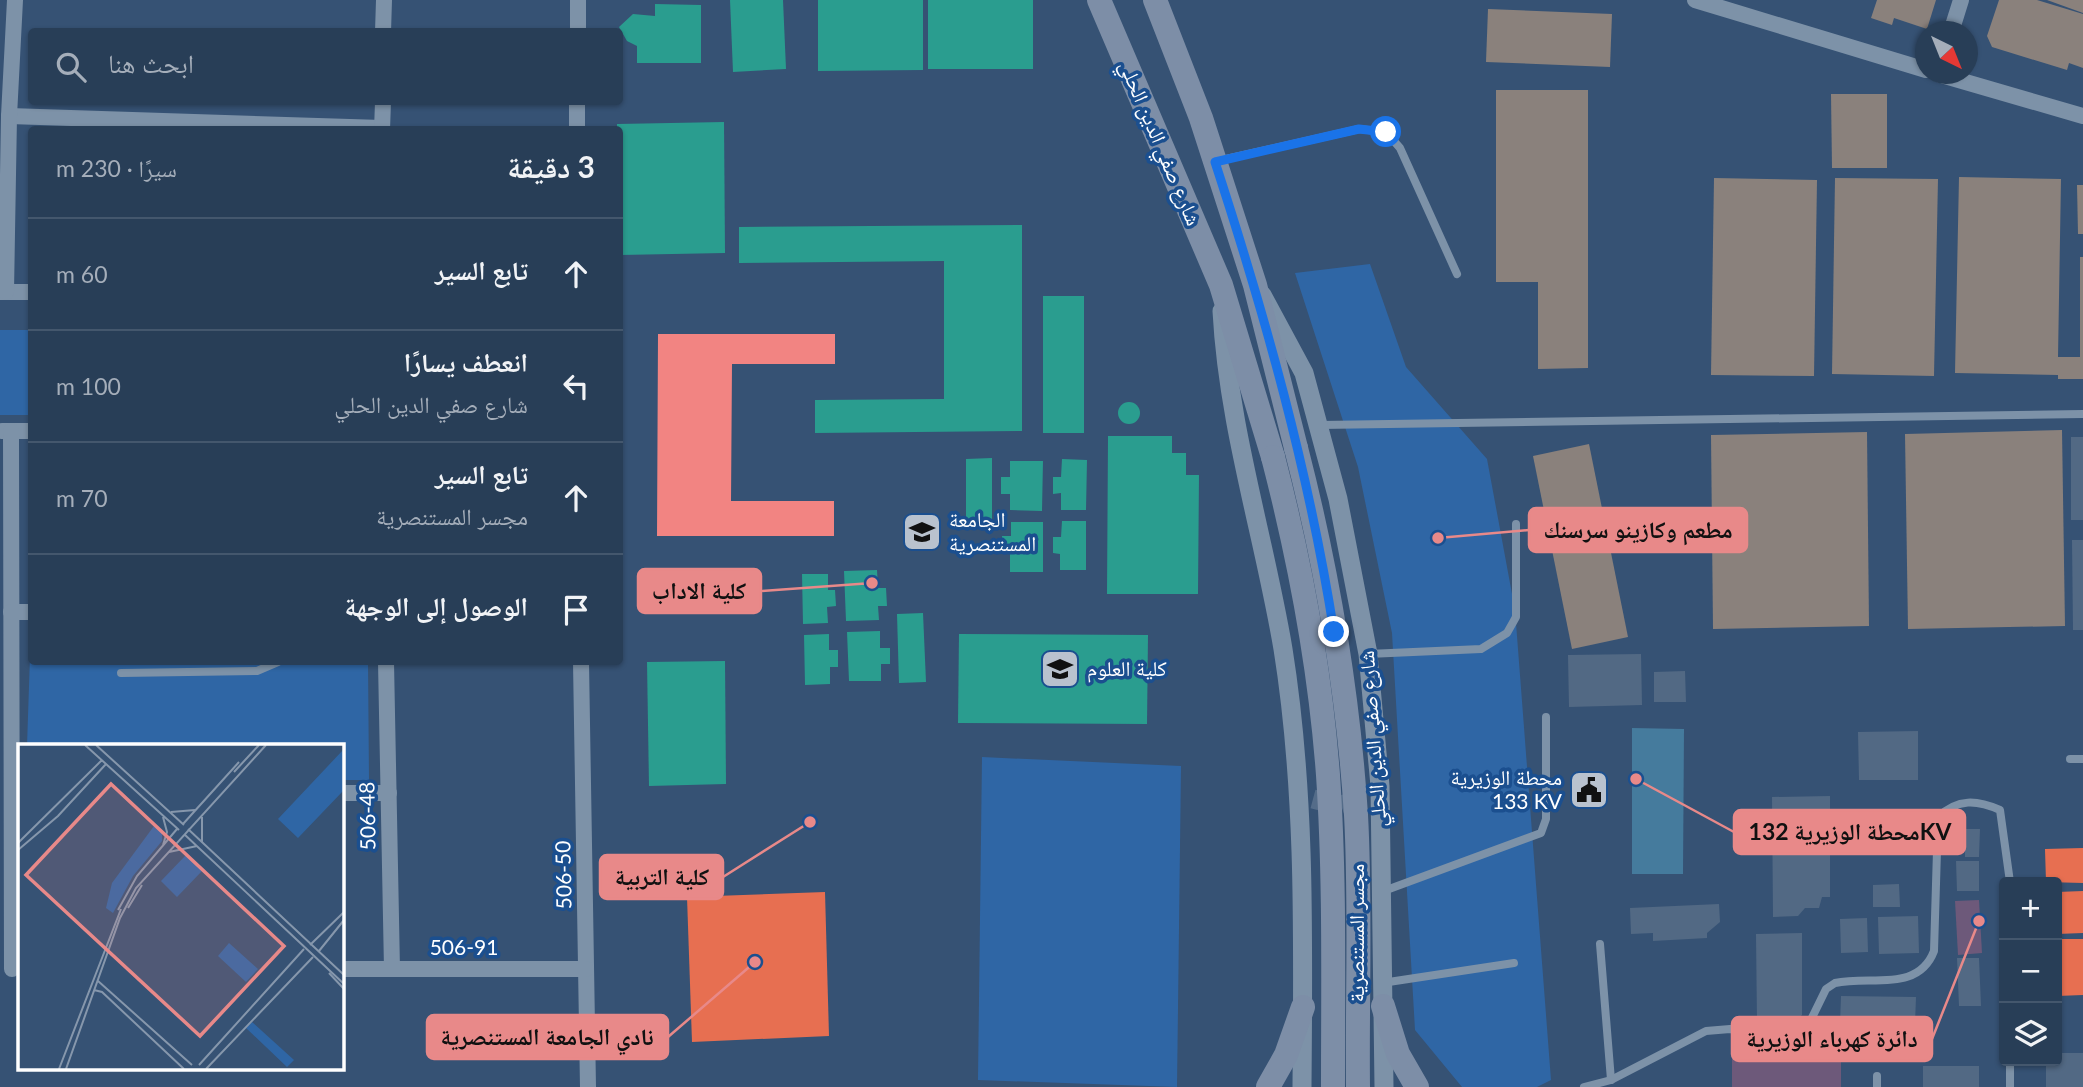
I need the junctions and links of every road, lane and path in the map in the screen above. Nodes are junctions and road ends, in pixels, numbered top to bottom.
1 (15, 0) edge
2 (383, 0) edge
3 (578, 0) edge
4 (1099, 0) edge
5 (1155, 0) edge
6 (1695, 0) edge
7 (1961, 0) edge
8 (1954, 21) edge
9 (383, 28) edge
10 (578, 28) edge
11 (1915, 67) edge
12 (1973, 84) edge
13 (383, 105) edge
14 (577, 105) edge
15 (9, 116) junction
16 (2083, 116) edge
17 (296, 126) edge
18 (382, 126) edge
19 (577, 126) edge
20 (1215, 162) junction
21 (1457, 274) dead end
22 (1221, 285) junction
23 (1255, 285) junction
24 (3, 292) edge
25 (28, 292) edge
26 (2083, 414) edge
27 (1319, 425) junction
28 (28, 431) edge
29 (5, 432) edge
30 (1296, 448) joint
31 (1273, 457) joint
32 (1516, 524) dead end
33 (11, 612) junction
34 (28, 612) edge
35 (1368, 654) junction
36 (271, 665) edge
37 (386, 665) edge
38 (581, 665) edge
39 (121, 673) dead end
40 (1546, 717) dead end
41 (2070, 759) dead end
42 (2083, 759) edge
43 (1379, 777) junction
44 (1297, 783) junction
45 (343, 793) edge
46 (389, 793) junction
47 (15, 795) edge
48 (1364, 797) tunnel mouth
49 (1313, 799) tunnel mouth
50 (2009, 877) edge
51 (1381, 892) junction
52 (1600, 944) dead end
53 (1514, 963) dead end
54 (10, 969) edge
55 (343, 969) edge
56 (392, 969) junction
57 (586, 969) junction
58 (1382, 995) junction
59 (1303, 1007) junction
60 (2010, 1066) edge
61 (1877, 1076) dead end
62 (1611, 1080) junction
63 (588, 1087) edge
64 (1268, 1087) edge
65 (1302, 1087) edge
66 (1333, 1087) edge
67 (1358, 1087) edge
68 (1384, 1087) edge
69 (1417, 1087) edge
70 (1584, 1087) edge
71 (1877, 1087) edge
72 (2010, 1087) edge

1 - 15 street
2 - 9 street
3 - 10 street
4 - 22 main road, شارع صفي الدين الحلي
5 - 20 main road, شارع صفي الدين الحلي
6 - 11 street
7 - 8 street
12 - 16 street
13 - 18 street
14 - 19 street
15 - 17 street
15 - 24 street
20 - 21 lane
20 - 23 main road, شارع صفي الدين الحلي
22 - 31 main road, شارع صفي الدين الحلي
22 - 44 street, شارع صفي الدين الحلي
23 - 27 street, شارع صفي الدين الحلي
23 - 30 main road, شارع صفي الدين الحلي
24 - 25 street
26 - 27 lane
27 - 35 street, شارع صفي الدين الحلي
28 - 29 street
29 - 33 street
30 - 67 main road, مجسر المستنصرية, bridge
31 - 66 main road, مجسر المستنصرية, bridge
32 - 35 lane
33 - 34 street
33 - 47 street
35 - 43 street, شارع صفي الدين الحلي
36 - 39 lane
37 - 46 street, 506-48
38 - 57 street, 506-50
40 - 51 lane
41 - 42 lane
43 - 48 street
43 - 51 street, شارع صفي الدين الحلي
44 - 49 street
44 - 59 street, شارع صفي الدين الحلي
45 - 46 street
46 - 56 street, 506-48
47 - 54 street
50 - 62 lane
51 - 58 street, شارع صفي الدين الحلي
52 - 62 lane
53 - 58 lane
55 - 56 street, 506-91
56 - 57 street, 506-91
57 - 63 street, 506-50
58 - 68 street, شارع صفي الدين الحلي
58 - 69 main road
59 - 64 main road
59 - 65 street, شارع صفي الدين الحلي
60 - 72 lane
61 - 71 lane
62 - 70 lane

